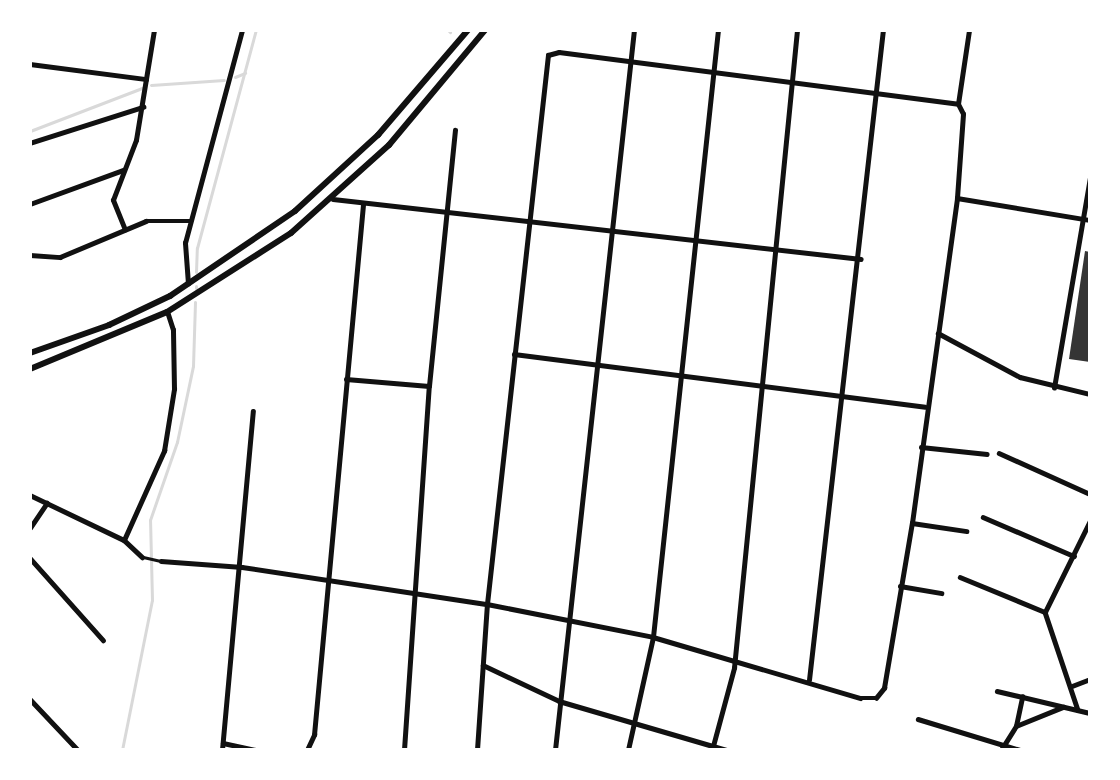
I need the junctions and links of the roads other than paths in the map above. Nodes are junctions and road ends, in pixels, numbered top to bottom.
1 (154, 30) edge
2 (242, 30) edge
3 (468, 30) edge
4 (485, 30) edge
5 (634, 30) edge
6 (718, 30) edge
7 (797, 30) edge
8 (883, 30) edge
9 (969, 30) edge
10 (631, 63) junction
11 (30, 64) edge
12 (714, 72) junction
13 (147, 79) junction
14 (790, 80) junction
15 (875, 90) junction
16 (958, 104) junction
17 (143, 107) junction
18 (455, 130) dead end
19 (30, 143) edge
20 (123, 171) junction
21 (1090, 178) edge
22 (957, 198) junction
23 (333, 199) junction
24 (30, 204) edge
25 (363, 205) junction
26 (447, 214) junction
27 (1083, 218) junction
28 (1090, 220) edge
29 (191, 221) junction
30 (529, 223) junction
31 (125, 230) junction
32 (612, 232) junction
33 (695, 241) junction
34 (777, 251) junction
35 (30, 255) edge
36 (861, 259) junction
37 (188, 284) junction
38 (166, 312) junction
39 (938, 333) junction
40 (30, 353) edge
41 (514, 354) junction
42 (598, 365) junction
43 (30, 369) edge
44 (680, 374) junction
45 (346, 379) junction
46 (759, 384) junction
47 (429, 386) junction
48 (1054, 388) junction
49 (1090, 394) edge
50 (845, 396) junction
51 (925, 407) junction
52 (252, 411) dead end
53 (921, 447) junction
54 (999, 453) dead end
55 (987, 454) dead end
56 (1090, 494) edge
57 (30, 495) edge
58 (47, 503) junction
59 (983, 517) dead end
60 (1090, 521) edge
61 (912, 523) junction
62 (30, 528) edge
63 (966, 531) dead end
64 (124, 540) junction
65 (1074, 556) junction
66 (142, 557) joint
67 (30, 558) edge
68 (161, 561) joint
69 (242, 567) junction
70 (960, 577) dead end
71 (328, 580) junction
72 (900, 586) junction
73 (941, 592) dead end
74 (416, 594) junction
75 (487, 604) junction
76 (1045, 612) junction
77 (570, 620) junction
78 (653, 637) junction
79 (103, 640) dead end
80 (734, 658) junction
81 (483, 665) junction
82 (1090, 679) edge
83 (809, 680) junction
84 (1072, 686) junction
85 (997, 691) dead end
86 (1023, 697) junction
87 (30, 699) edge
88 (559, 701) junction
89 (1063, 707) junction
90 (1078, 710) junction
91 (1090, 713) edge
92 (918, 718) dead end
93 (631, 720) junction
94 (1016, 726) junction
95 (223, 743) junction
96 (1004, 743) junction
97 (713, 746) junction
98 (78, 750) edge
99 (222, 750) edge
100 (257, 750) edge
101 (307, 750) edge
102 (404, 750) edge
103 (477, 750) edge
104 (555, 750) edge
105 (628, 750) edge
106 (727, 750) edge
107 (1001, 750) edge
108 (1020, 750) edge

1 - 13 street
2 - 29 street
3 - 37 main road
4 - 23 main road
5 - 10 street
6 - 12 street
7 - 14 street
8 - 15 street
9 - 16 street
10 - 12 street
10 - 30 street
10 - 32 street
11 - 13 street
12 - 14 street
12 - 33 street
13 - 17 street
14 - 15 street
14 - 34 street
15 - 16 street
15 - 36 street
16 - 22 street
17 - 19 street
17 - 20 street
18 - 26 street
20 - 24 street
20 - 31 street
21 - 27 street
22 - 27 street
22 - 39 street
23 - 25 street
23 - 38 main road
25 - 26 street
25 - 45 street
26 - 30 street
26 - 47 street
27 - 28 street
27 - 48 street
29 - 31 street
29 - 37 street
30 - 32 street
30 - 41 street
31 - 35 street
32 - 33 street
32 - 42 street
33 - 34 street
33 - 44 street
34 - 36 street
34 - 46 street
36 - 50 street
37 - 40 main road
38 - 43 main road
38 - 64 street
39 - 48 street
39 - 51 street
41 - 42 street
41 - 75 street
42 - 44 street
42 - 77 street
44 - 46 street
44 - 78 street
45 - 47 street
45 - 71 street
46 - 50 street
46 - 80 street
47 - 74 street
48 - 49 street
50 - 51 street
50 - 83 street
51 - 53 street
52 - 69 street
53 - 55 street
53 - 61 street
54 - 56 street
57 - 58 street
58 - 62 street
58 - 64 street
59 - 65 street
60 - 65 street
61 - 63 street
61 - 72 street
64 - 66 street
65 - 76 street
66 - 68 street
67 - 79 street
68 - 69 street
69 - 71 street
69 - 95 street
70 - 76 street
71 - 74 street
71 - 101 street
72 - 73 street
72 - 83 street
74 - 75 street
74 - 102 street
75 - 77 street
75 - 81 street
76 - 84 street
77 - 78 street
77 - 88 street
78 - 80 street
78 - 93 street
80 - 83 street
80 - 97 street
81 - 88 street
81 - 103 street
82 - 84 street
84 - 90 street
85 - 86 street
86 - 89 street
86 - 94 street
87 - 98 street
88 - 93 street
88 - 104 street
89 - 90 street
89 - 94 street
90 - 91 street
92 - 96 street
93 - 97 street
93 - 105 street
94 - 96 street
95 - 99 street
95 - 100 street
96 - 107 street
96 - 108 street
97 - 106 street

